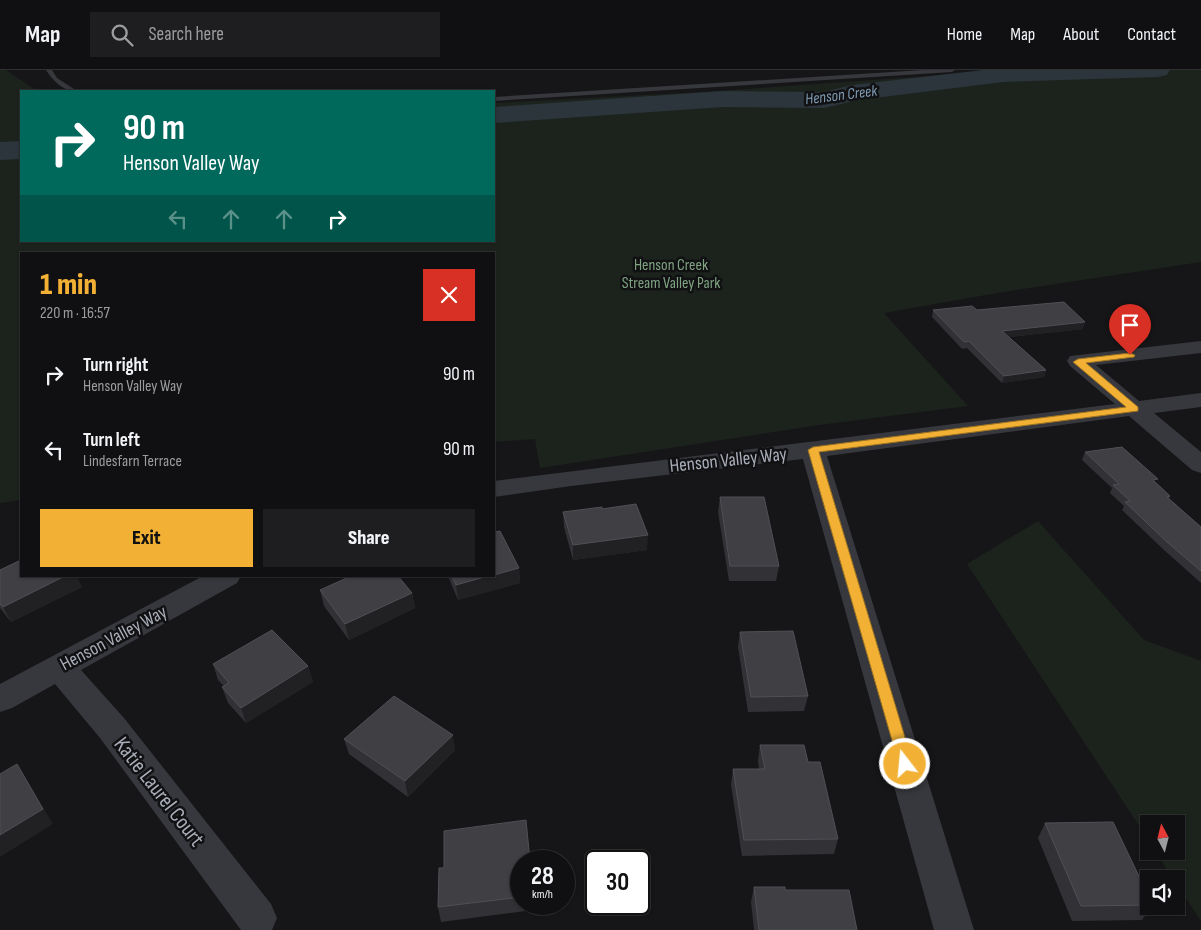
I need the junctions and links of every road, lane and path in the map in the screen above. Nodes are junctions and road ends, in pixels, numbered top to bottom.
1 (49, 70) edge
2 (952, 70) edge
3 (72, 90) edge
4 (495, 99) edge
5 (1201, 347) edge
6 (1201, 400) edge
7 (1134, 409) junction
8 (813, 450) junction
9 (1201, 465) edge
10 (495, 489) edge
11 (225, 577) edge
12 (59, 666) junction
13 (0, 699) edge
14 (257, 918) dead end
15 (954, 930) edge

1 - 3 lane
2 - 4 lane
5 - 7 street
6 - 7 street, Henson Valley Way
7 - 8 street, Henson Valley Way
7 - 9 street
8 - 10 street, Henson Valley Way
8 - 15 street
11 - 12 street, Henson Valley Way
12 - 13 street, Henson Valley Way
12 - 14 street, Katie Laurel Court

